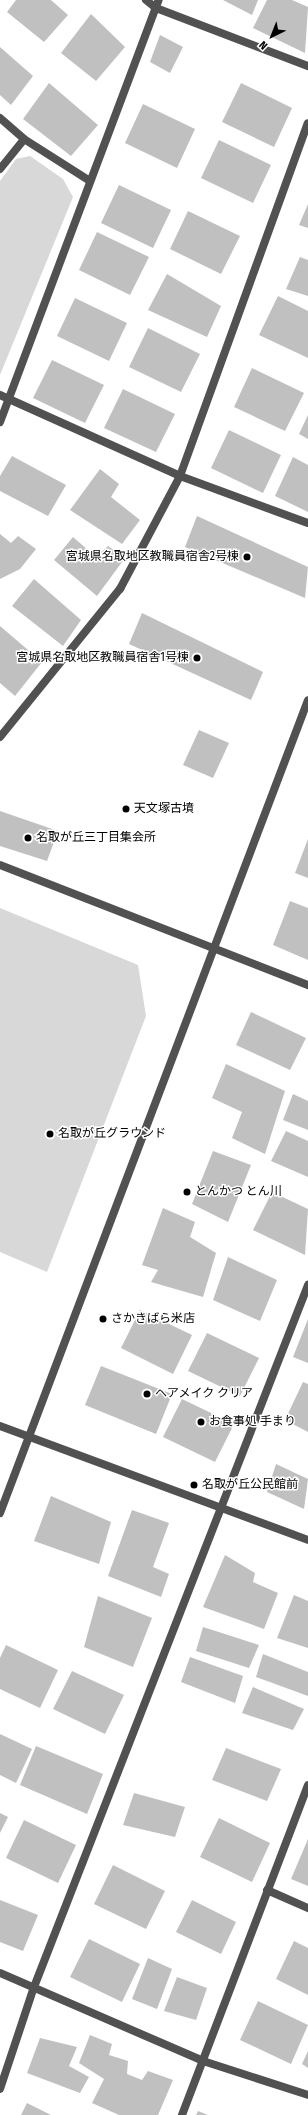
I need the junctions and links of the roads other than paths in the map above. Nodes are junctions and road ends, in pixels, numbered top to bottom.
1 (146, 0) edge
2 (158, 4) edge
3 (308, 66) edge
4 (0, 118) edge
5 (308, 123) edge
6 (24, 139) junction
7 (0, 169) edge
8 (90, 181) junction
9 (0, 395) edge
10 (8, 402) junction
11 (0, 422) edge
12 (180, 476) junction
13 (308, 523) edge
14 (308, 700) edge
15 (0, 737) edge
16 (0, 865) edge
17 (216, 948) junction
18 (308, 985) edge
19 (308, 1285) edge
20 (0, 1426) edge
21 (29, 1438) junction
22 (223, 1508) junction
23 (0, 1513) edge
24 (308, 1540) edge
25 (308, 1785) edge
26 (267, 1890) junction
27 (308, 1908) edge
28 (0, 1973) edge
29 (34, 1987) junction
30 (203, 2061) junction
31 (0, 2089) edge
32 (308, 2095) edge
33 (182, 2115) edge

1 - 2 street
2 - 3 street
2 - 8 street
4 - 6 street
5 - 12 street
6 - 7 street
6 - 8 street
8 - 10 street
9 - 10 street
10 - 11 street
10 - 12 street
12 - 13 street
12 - 15 street
14 - 17 street
16 - 17 street
17 - 18 street
17 - 21 street
19 - 22 street
20 - 21 street
21 - 22 street
21 - 23 street
22 - 24 street
22 - 29 street
25 - 26 street
26 - 27 street
26 - 30 street
28 - 29 street
29 - 30 street
29 - 31 street
30 - 32 street
30 - 33 street

